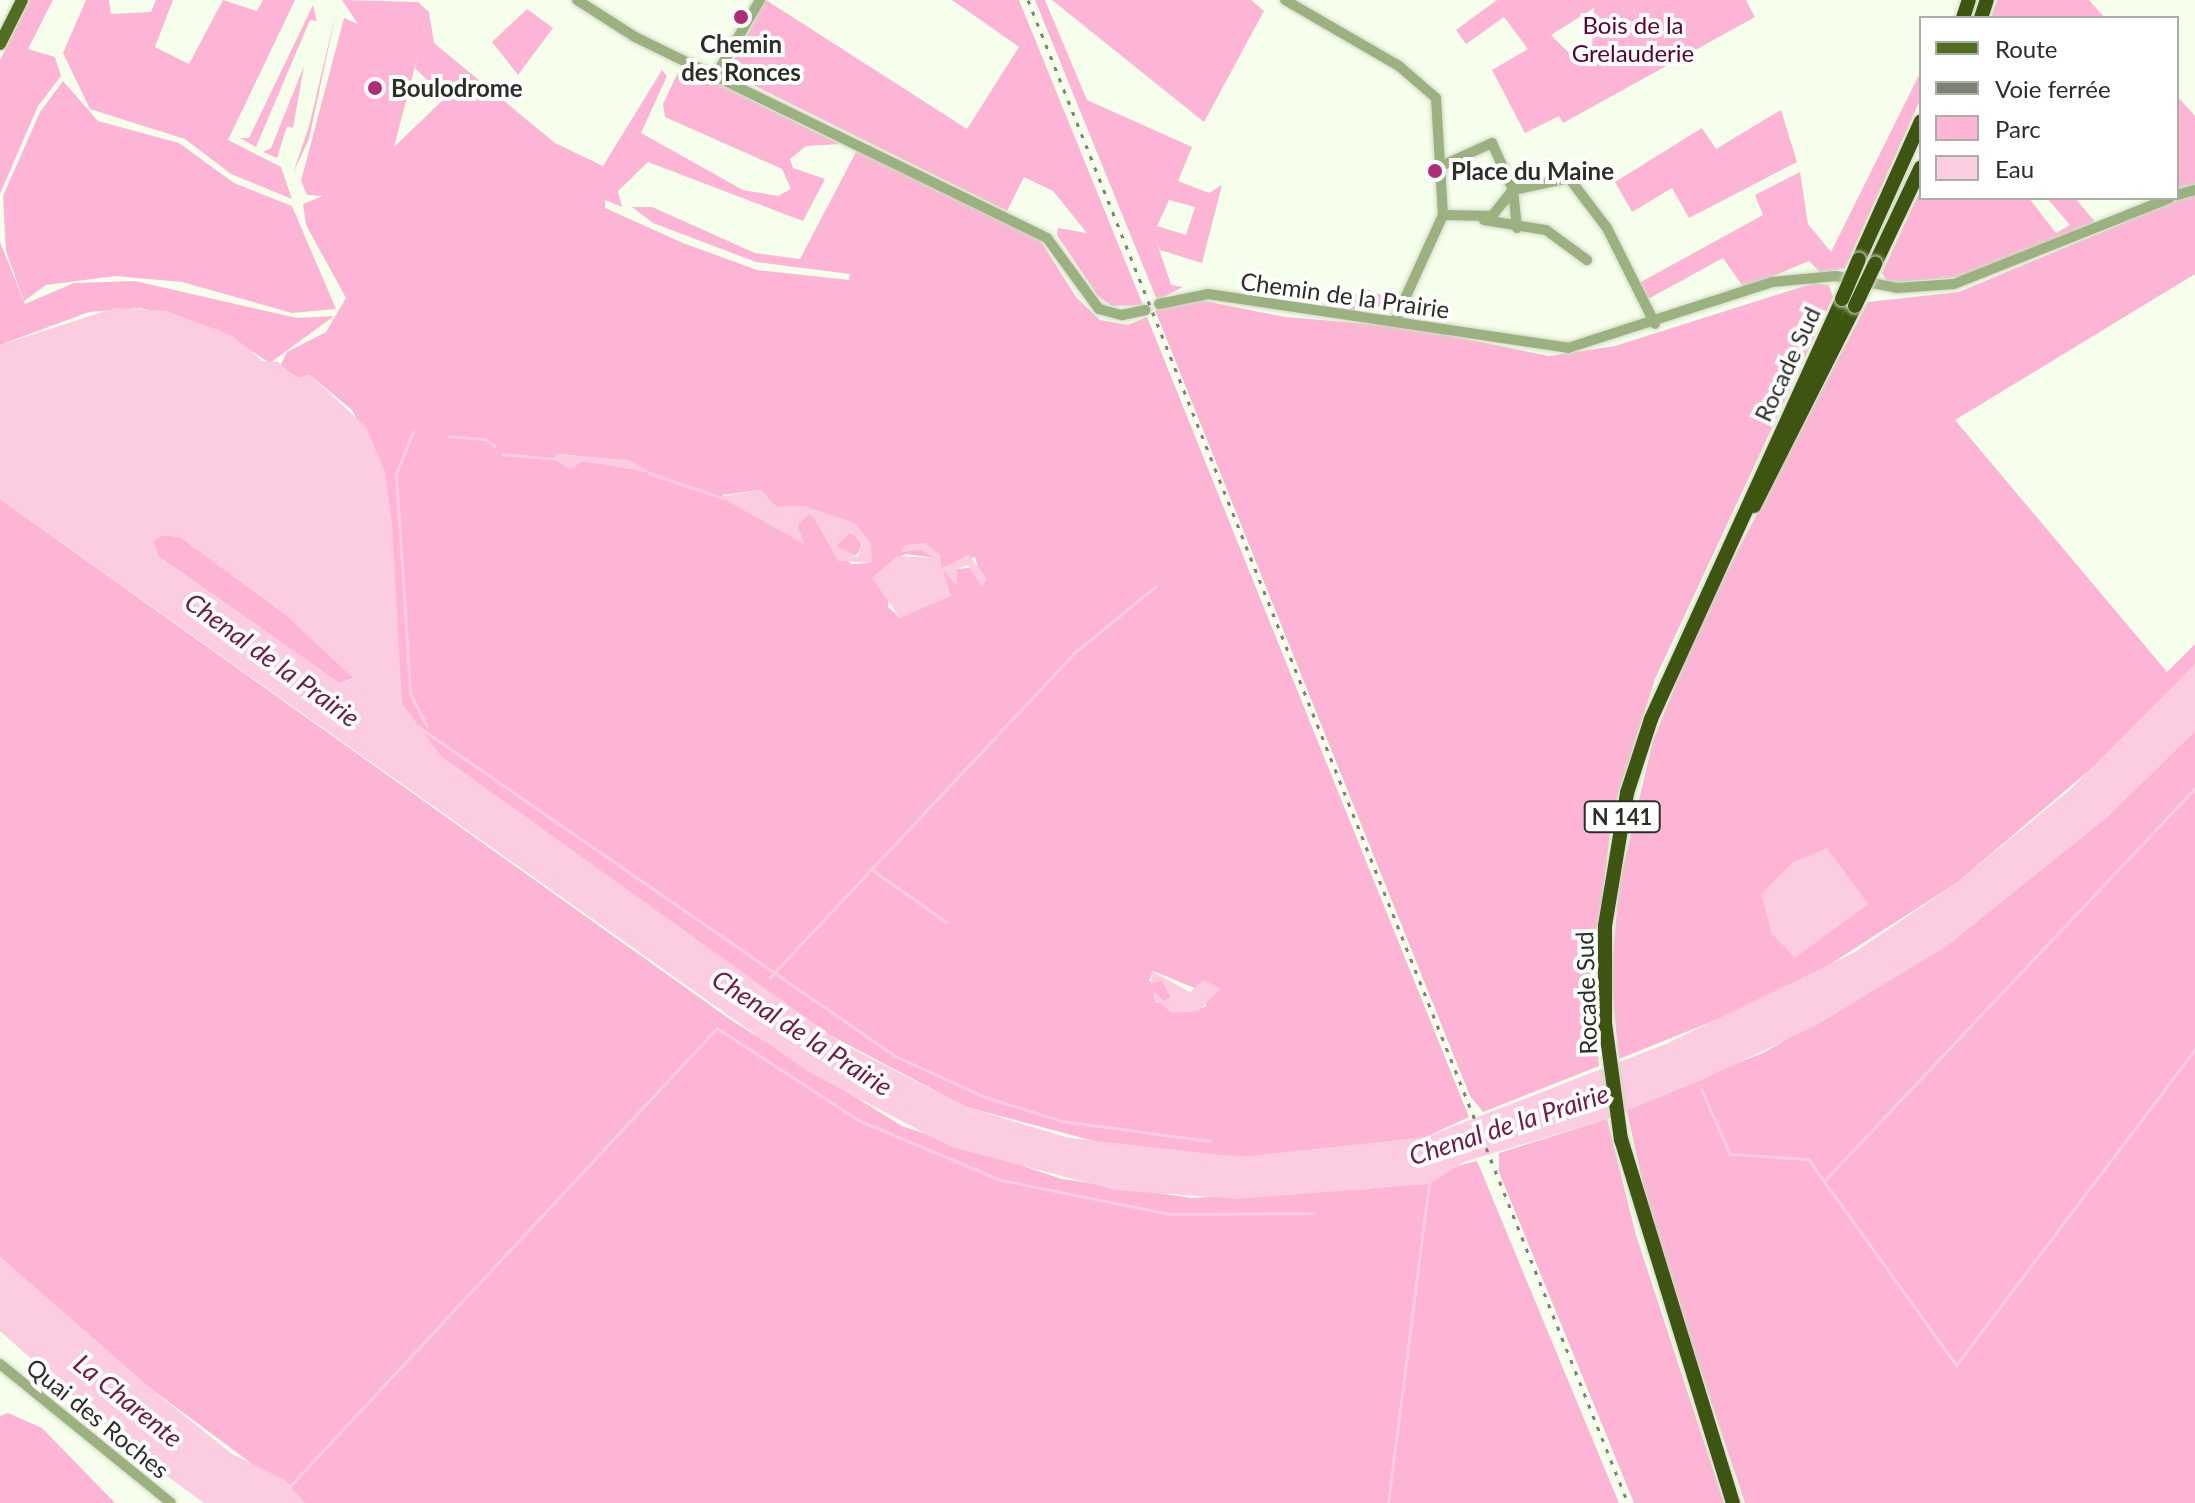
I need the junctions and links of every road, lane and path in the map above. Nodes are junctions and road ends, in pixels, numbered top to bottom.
1 (13, 0) edge
2 (22, 0) edge
3 (577, 0) edge
4 (760, 0) edge
5 (1285, 0) edge
6 (0, 26) edge
7 (0, 44) edge
8 (717, 73) junction
9 (1919, 125) edge
10 (1441, 166) junction
11 (1919, 171) edge
12 (1513, 190) junction
13 (2165, 200) edge
14 (1443, 215) junction
15 (1474, 218) junction
16 (1517, 228) junction
17 (1587, 260) dead end
18 (1848, 303) junction
19 (1159, 304) dead end
20 (1145, 310) dead end
21 (1396, 318) junction
22 (1655, 324) junction
23 (0, 1364) edge
24 (171, 1503) edge
25 (1733, 1503) edge

1 - 6 main road
2 - 7 main road
3 - 8 street
4 - 8 street
5 - 10 street
8 - 20 street
9 - 18 highway, N 141, bridge
10 - 12 street
10 - 14 street
11 - 18 highway, N 141, bridge
12 - 15 street
12 - 16 street
12 - 22 street
13 - 22 street, Chemin de la Prairie
14 - 15 street
14 - 21 street
15 - 16 street
16 - 17 street
18 - 25 highway, Rocade Sud / N 141
19 - 21 street, Chemin de la Prairie
21 - 22 street, Chemin de la Prairie
23 - 24 street, Quai des Roches

